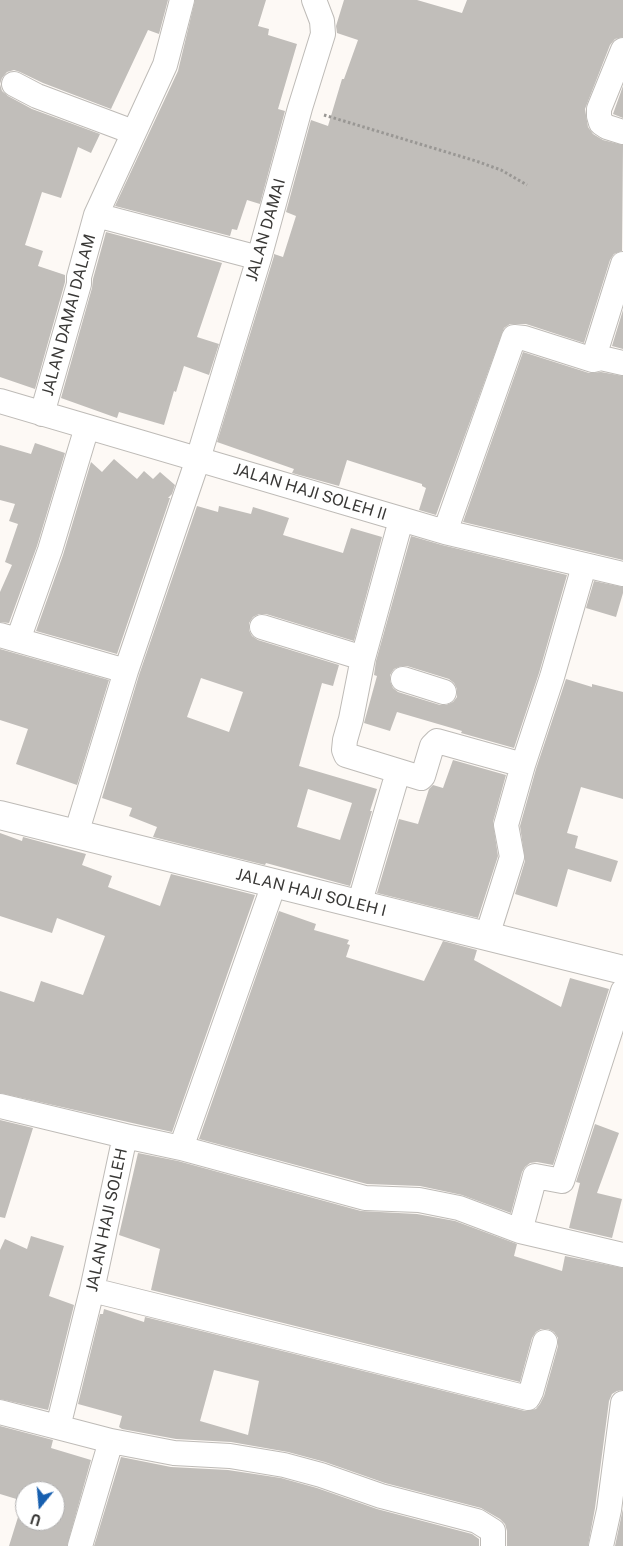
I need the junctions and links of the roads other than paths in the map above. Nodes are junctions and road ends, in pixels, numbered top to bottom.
1 (182, 0) edge
2 (314, 0) edge
3 (623, 50) edge
4 (14, 84) dead end
5 (134, 132) junction
6 (623, 132) edge
7 (96, 215) junction
8 (259, 258) junction
9 (623, 264) edge
10 (593, 360) junction
11 (623, 363) edge
12 (0, 401) edge
13 (42, 414) junction
14 (87, 427) junction
15 (198, 459) junction
16 (401, 520) junction
17 (445, 532) junction
18 (584, 566) junction
19 (623, 574) edge
20 (262, 627) dead end
21 (9, 638) edge
22 (364, 658) junction
23 (126, 671) junction
24 (403, 679) dead end
25 (444, 692) dead end
26 (523, 765) junction
27 (398, 772) junction
28 (0, 815) edge
29 (76, 834) junction
30 (274, 884) junction
31 (359, 905) junction
32 (487, 936) junction
33 (623, 970) edge
34 (623, 991) edge
35 (0, 1106) edge
36 (125, 1136) junction
37 (180, 1148) junction
38 (520, 1231) junction
39 (623, 1255) edge
40 (92, 1290) junction
41 (545, 1342) dead end
42 (622, 1403) edge
43 (0, 1412) edge
44 (58, 1427) junction
45 (111, 1441) junction
46 (80, 1546) edge
47 (494, 1546) edge
48 (601, 1546) edge

1 - 5 street, JALAN DAMAI DALAM
2 - 8 street, JALAN DAMAI
3 - 6 street
4 - 5 street
5 - 7 street, JALAN DAMAI DALAM
7 - 8 street, JALAN DAMAI DALAM
7 - 13 street, JALAN DAMAI DALAM
8 - 15 street, JALAN DAMAI
9 - 10 street
10 - 11 street
10 - 17 street
12 - 13 street, JALAN HAJI SOLEH II
13 - 14 street, JALAN HAJI SOLEH II
14 - 15 street, JALAN HAJI SOLEH II
14 - 21 street
15 - 16 street, JALAN HAJI SOLEH II
15 - 23 street, JALAN DAMAI
16 - 17 street, JALAN HAJI SOLEH II
16 - 22 street
17 - 18 street, JALAN HAJI SOLEH II
18 - 19 street, JALAN HAJI SOLEH II
18 - 26 street
20 - 22 street
21 - 23 street
22 - 27 street
23 - 29 street, JALAN DAMAI
24 - 25 street
26 - 27 street
26 - 32 street
27 - 31 street
28 - 29 street, JALAN HAJI SOLEH I
29 - 30 street, JALAN HAJI SOLEH I
30 - 31 street, JALAN HAJI SOLEH I
30 - 37 street
31 - 32 street, JALAN HAJI SOLEH I
32 - 33 street, JALAN HAJI SOLEH I
34 - 38 street
35 - 36 street
36 - 37 street, JALAN HAJI SOLEH
36 - 40 street, JALAN HAJI SOLEH
37 - 38 street, JALAN HAJI SOLEH
38 - 39 street, JALAN HAJI SOLEH
40 - 41 street
40 - 44 street, JALAN HAJI SOLEH
42 - 48 street
43 - 44 street
44 - 45 street
45 - 46 street
45 - 47 street

